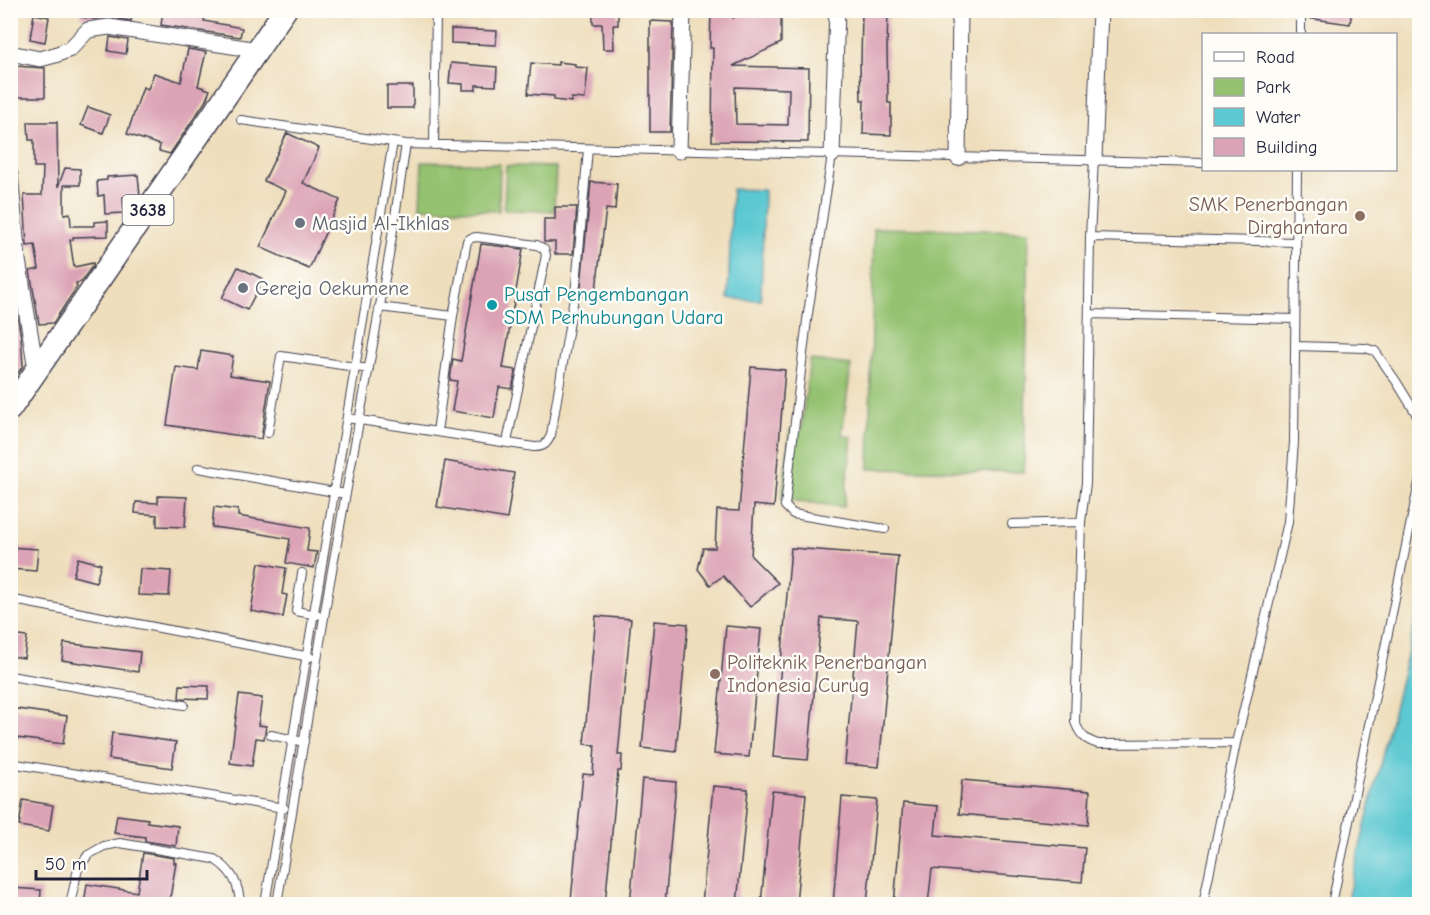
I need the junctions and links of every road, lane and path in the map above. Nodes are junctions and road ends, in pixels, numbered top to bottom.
1 (285, 10) edge
2 (436, 10) edge
3 (683, 10) edge
4 (837, 10) edge
5 (960, 10) edge
6 (1100, 10) edge
7 (1301, 10) edge
8 (1300, 33) edge
9 (258, 50) junction
10 (10, 53) edge
11 (241, 120) dead end
12 (393, 142) junction
13 (406, 144) junction
14 (434, 145) junction
15 (588, 149) junction
16 (679, 151) junction
17 (832, 155) junction
18 (958, 158) junction
19 (1094, 159) junction
20 (1202, 162) edge
21 (1297, 171) edge
22 (10, 174) edge
23 (1090, 237) junction
24 (1295, 242) junction
25 (14, 260) edge
26 (17, 296) edge
27 (380, 307) junction
28 (1089, 314) junction
29 (453, 316) junction
30 (1295, 319) junction
31 (1295, 346) junction
32 (355, 367) junction
33 (36, 369) junction
34 (369, 369) junction
35 (10, 409) edge
36 (347, 418) junction
37 (360, 420) junction
38 (1419, 420) edge
39 (437, 432) junction
40 (268, 433) dead end
41 (507, 442) junction
42 (198, 468) dead end
43 (1419, 478) edge
44 (334, 492) junction
45 (346, 494) junction
46 (1081, 522) junction
47 (1012, 524) dead end
48 (885, 529) dead end
49 (302, 573) dead end
50 (14, 600) dead end
51 (314, 615) junction
52 (325, 617) junction
53 (307, 656) junction
54 (318, 658) junction
55 (10, 676) edge
56 (184, 705) dead end
57 (271, 735) dead end
58 (293, 739) junction
59 (304, 742) junction
60 (1236, 743) junction
61 (11, 763) edge
62 (10, 774) edge
63 (282, 807) junction
64 (293, 809) junction
65 (70, 904) edge
66 (240, 904) edge
67 (266, 904) edge
68 (277, 904) edge
69 (1203, 904) edge
70 (1332, 904) edge

1 - 9 main road, 3638
2 - 14 lane
3 - 16 street
4 - 17 street
5 - 18 street
6 - 19 street
7 - 8 lane
9 - 10 street
9 - 33 main road, 3638
11 - 12 lane
12 - 13 lane
12 - 32 lane
13 - 14 lane
13 - 27 lane
14 - 15 lane
15 - 16 lane
15 - 41 lane
16 - 17 lane
17 - 18 lane
17 - 48 lane
18 - 19 lane
19 - 20 lane
19 - 23 lane
21 - 24 lane
22 - 25 street
23 - 24 lane
23 - 28 lane
24 - 30 lane
25 - 26 street
26 - 33 street
27 - 29 lane
27 - 34 lane
28 - 30 lane
28 - 46 lane
29 - 39 lane
29 - 41 lane
30 - 31 lane
31 - 38 lane
31 - 60 lane
32 - 34 lane
32 - 36 lane
32 - 40 lane
33 - 35 main road, 3638
34 - 37 lane
36 - 37 lane
36 - 44 lane
37 - 39 lane
37 - 45 lane
39 - 41 lane
42 - 44 lane
43 - 70 lane
44 - 45 lane
44 - 51 lane
45 - 52 lane
46 - 47 lane
46 - 60 lane
49 - 51 lane
50 - 53 lane
51 - 52 lane
51 - 53 lane
52 - 54 lane
53 - 54 lane
53 - 58 lane
54 - 59 lane
55 - 56 lane
57 - 58 lane
58 - 59 lane
58 - 63 lane
59 - 64 lane
60 - 69 lane
61 - 62 lane
61 - 63 lane
63 - 64 lane
63 - 67 lane
64 - 68 lane
65 - 66 lane

